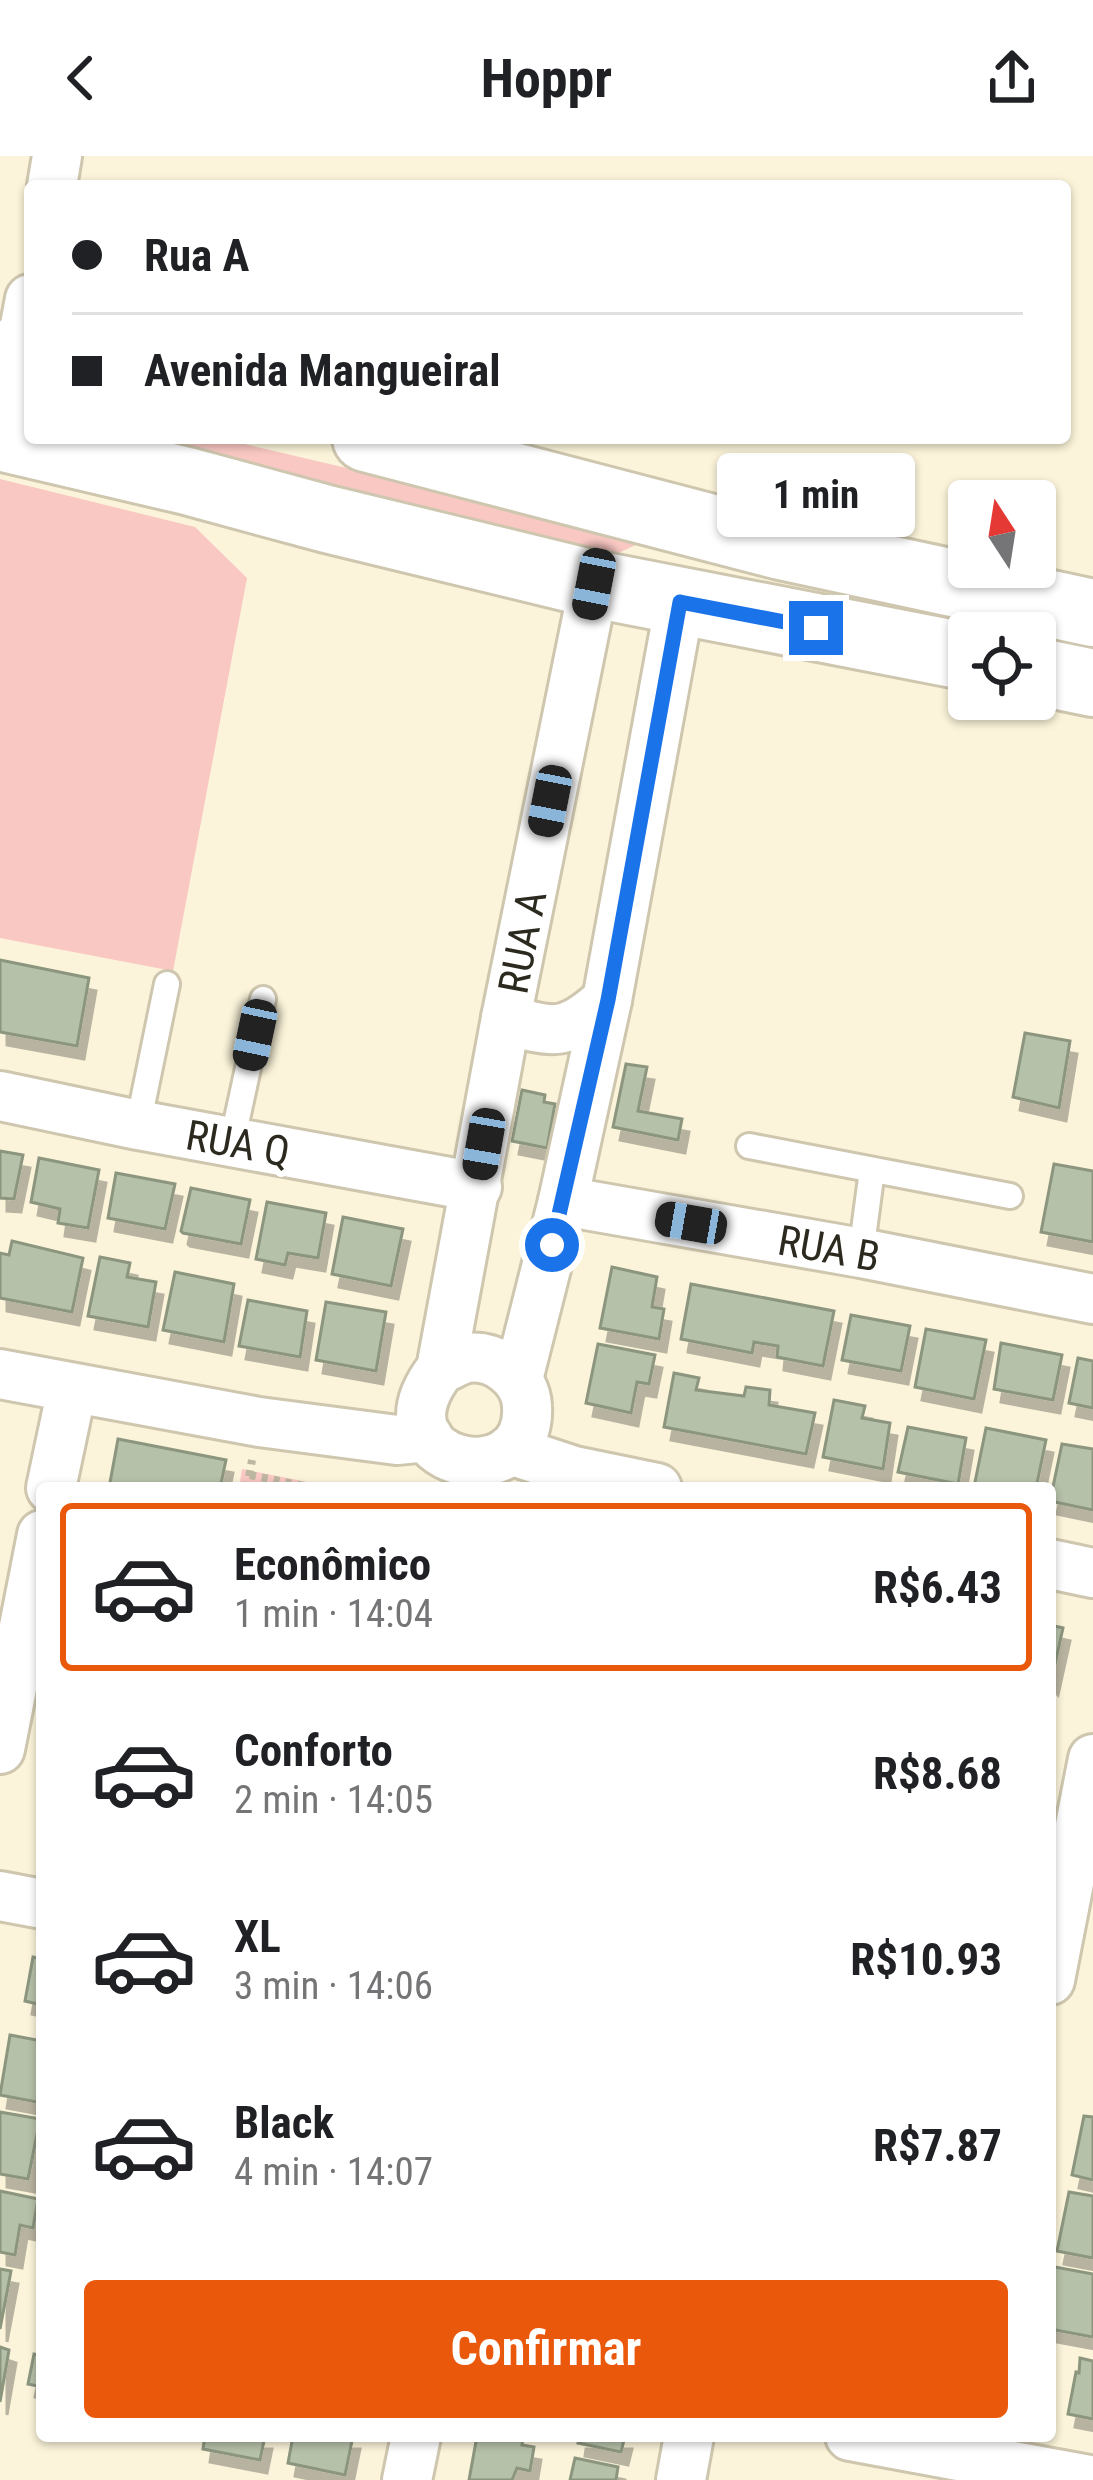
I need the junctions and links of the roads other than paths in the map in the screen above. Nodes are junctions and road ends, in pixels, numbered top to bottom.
1 (126, 444) edge
2 (389, 444) edge
3 (782, 546) junction
4 (594, 584) junction
5 (680, 602) junction
6 (1093, 613) edge
7 (948, 653) edge
8 (1056, 675) edge
9 (1093, 683) edge
10 (167, 984) dead end
11 (263, 999) dead end
12 (608, 1000) junction
13 (506, 1018) junction
14 (0, 1096) edge
15 (138, 1125) junction
16 (232, 1142) junction
17 (748, 1146) dead end
18 (872, 1170) junction
19 (477, 1187) junction
20 (1010, 1196) dead end
21 (563, 1201) junction
22 (861, 1253) junction
23 (1093, 1299) edge
24 (441, 1369) junction
25 (0, 1374) edge
26 (518, 1379) junction
27 (72, 1389) junction
28 (428, 1437) junction
29 (510, 1450) junction
30 (52, 1482) edge
31 (628, 1482) edge
32 (1056, 1565) edge
33 (1093, 1573) edge
34 (36, 1598) edge
35 (29, 1676) edge
36 (0, 1749) edge
37 (1093, 1759) edge
38 (0, 1896) edge
39 (36, 1903) edge
40 (1056, 1949) edge
41 (415, 2442) edge
42 (688, 2442) edge
43 (923, 2442) edge
44 (959, 2445) edge
45 (407, 2480) edge
46 (681, 2480) edge
47 (1089, 2480) edge

1 - 4 street
2 - 3 street
3 - 4 street
3 - 6 street
4 - 5 street
4 - 13 street, RUA A
5 - 7 street
5 - 12 street
8 - 9 street
10 - 15 lane
11 - 16 lane
12 - 13 street, RUA A
12 - 21 street
13 - 19 street, RUA A
14 - 15 street, RUA Q
15 - 16 street, RUA Q
16 - 19 street, RUA Q
17 - 18 lane
18 - 20 lane
18 - 22 lane
19 - 24 street, RUA A
21 - 22 street, RUA B
21 - 26 street
22 - 23 street, RUA B
24 - 26 street
24 - 28 street, RUA A
25 - 27 street
26 - 29 street
27 - 28 street
27 - 30 street
28 - 29 street
29 - 31 street
32 - 33 street
34 - 35 street
35 - 36 street
37 - 40 street
38 - 39 street
41 - 45 street
42 - 46 street
43 - 44 street
44 - 47 street

